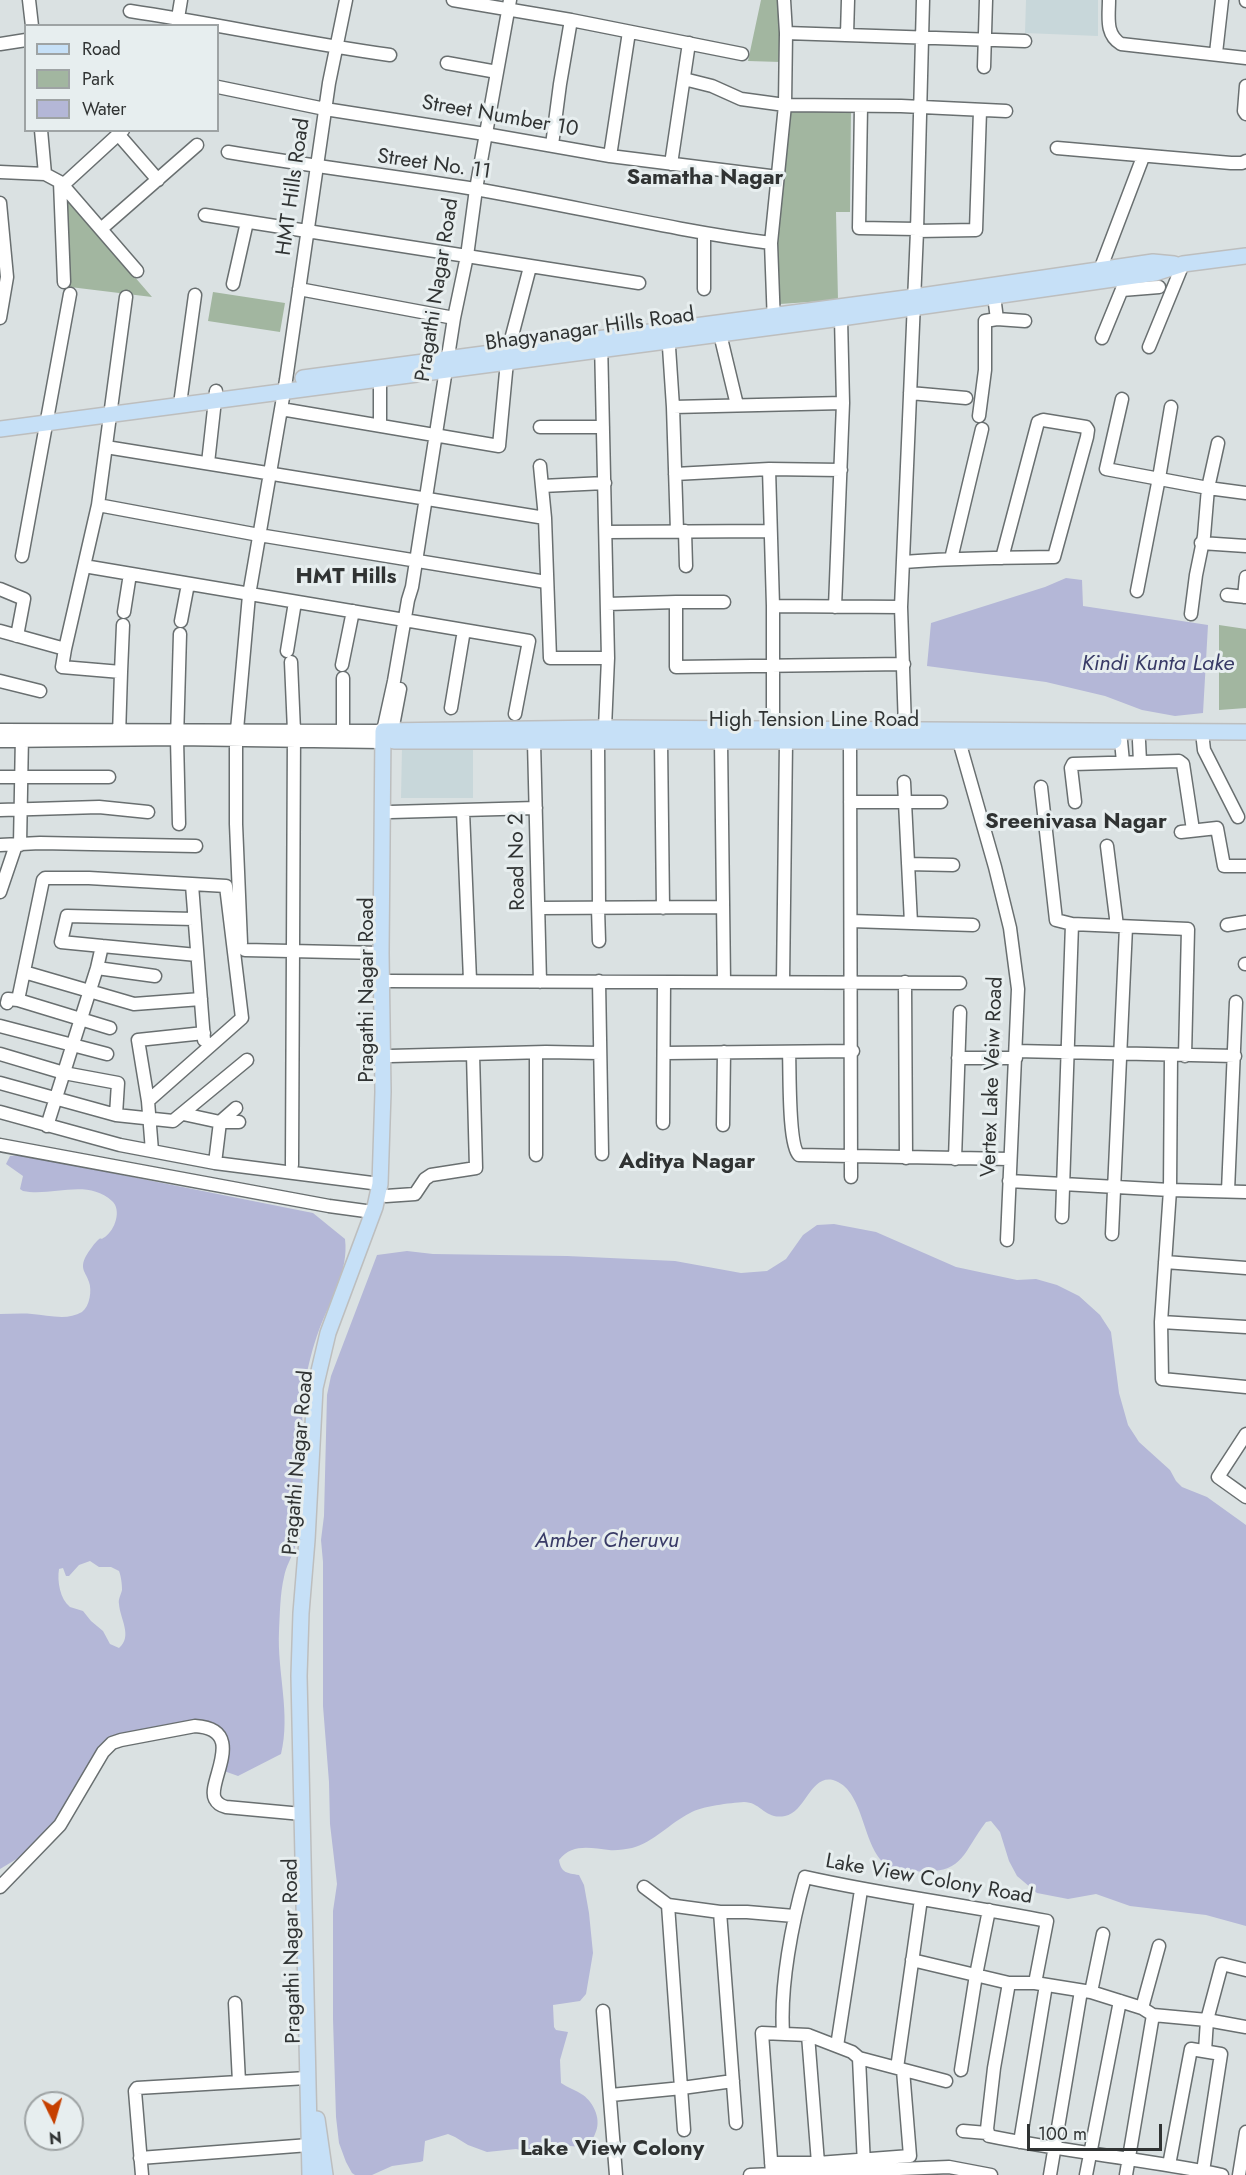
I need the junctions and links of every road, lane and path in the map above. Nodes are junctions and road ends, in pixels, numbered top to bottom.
1 (29, 0) edge
2 (181, 0) edge
3 (346, 0) edge
4 (453, 0) edge
5 (784, 0) edge
6 (848, 0) edge
7 (923, 0) edge
8 (986, 0) edge
9 (1109, 0) edge
10 (1222, 0) edge
11 (509, 5) edge
12 (129, 11) dead end
13 (178, 18) junction
14 (571, 20) junction
15 (32, 24) edge
16 (209, 24) edge
17 (219, 26) edge
18 (629, 32) junction
19 (786, 33) junction
20 (847, 35) junction
21 (921, 37) junction
22 (986, 39) junction
23 (24, 40) edge
24 (1024, 41) dead end
25 (689, 43) junction
26 (0, 44) edge
27 (335, 48) junction
28 (1216, 53) junction
29 (742, 54) dead end
30 (390, 55) dead end
31 (1246, 58) edge
32 (447, 63) dead end
33 (984, 67) dead end
34 (497, 72) junction
35 (684, 80) junction
36 (1246, 86) edge
37 (219, 87) edge
38 (785, 105) junction
39 (861, 106) junction
40 (919, 107) junction
41 (325, 109) junction
42 (980, 111) junction
43 (1006, 111) dead end
44 (1246, 114) edge
45 (41, 132) edge
46 (105, 132) edge
47 (121, 132) edge
48 (485, 134) junction
49 (107, 145) junction
50 (197, 145) dead end
51 (552, 146) junction
52 (1057, 148) dead end
53 (228, 152) dead end
54 (610, 156) junction
55 (1143, 157) junction
56 (1246, 161) edge
57 (672, 164) junction
58 (317, 167) junction
59 (0, 172) edge
60 (45, 174) junction
61 (778, 177) junction
62 (158, 180) junction
63 (62, 183) junction
64 (476, 189) junction
65 (0, 203) edge
66 (205, 215) dead end
67 (247, 222) junction
68 (101, 229) junction
69 (917, 230) junction
70 (307, 231) junction
71 (704, 234) junction
72 (771, 243) junction
73 (467, 256) junction
74 (1246, 256) edge
75 (1183, 264) junction
76 (530, 267) junction
77 (1100, 270) junction
78 (137, 271) dead end
79 (64, 282) dead end
80 (233, 284) dead end
81 (639, 284) dead end
82 (1124, 284) junction
83 (1020, 287) junction
84 (1159, 287) dead end
85 (299, 289) junction
86 (704, 289) dead end
87 (70, 294) dead end
88 (195, 295) dead end
89 (994, 296) junction
90 (126, 297) dead end
91 (913, 302) junction
92 (0, 318) edge
93 (454, 318) junction
94 (842, 318) junction
95 (997, 319) junction
96 (773, 321) junction
97 (1025, 321) dead end
98 (754, 324) junction
99 (720, 334) junction
100 (668, 335) junction
101 (1102, 338) dead end
102 (601, 345) junction
103 (1149, 348) dead end
104 (507, 357) junction
105 (448, 365) junction
106 (380, 379) junction
107 (285, 386) junction
108 (910, 393) junction
109 (215, 395) junction
110 (966, 398) dead end
111 (1122, 399) dead end
112 (181, 400) junction
113 (843, 402) junction
114 (737, 405) junction
115 (673, 407) junction
116 (1171, 407) dead end
117 (281, 409) junction
118 (111, 410) junction
119 (979, 416) dead end
120 (47, 418) junction
121 (0, 419) edge
122 (380, 426) junction
123 (540, 427) dead end
124 (603, 427) junction
125 (0, 429) edge
126 (982, 429) dead end
127 (436, 436) junction
128 (1218, 443) dead end
129 (106, 447) junction
130 (208, 464) junction
131 (540, 466) dead end
132 (769, 469) junction
133 (841, 470) junction
134 (270, 473) junction
135 (675, 474) junction
136 (1160, 478) junction
137 (605, 483) junction
138 (542, 486) junction
139 (1208, 489) junction
140 (1246, 493) edge
141 (426, 499) junction
142 (98, 505) junction
143 (545, 518) junction
144 (681, 531) junction
145 (770, 531) junction
146 (606, 532) junction
147 (259, 535) junction
148 (1201, 543) junction
149 (1246, 546) edge
150 (22, 556) dead end
151 (1002, 558) junction
152 (951, 559) junction
153 (416, 560) junction
154 (904, 562) junction
155 (84, 566) junction
156 (686, 567) dead end
157 (130, 574) junction
158 (1246, 577) edge
159 (546, 582) junction
160 (188, 584) junction
161 (0, 589) edge
162 (1137, 591) dead end
163 (249, 595) junction
164 (1227, 595) dead end
165 (1245, 597) edge
166 (295, 602) junction
167 (724, 602) dead end
168 (676, 603) junction
169 (607, 604) junction
170 (773, 606) junction
171 (835, 607) junction
172 (901, 607) junction
173 (353, 611) junction
174 (124, 612) dead end
175 (1191, 614) dead end
176 (182, 621) dead end
177 (407, 621) junction
178 (123, 625) dead end
179 (464, 630) junction
180 (0, 631) edge
181 (180, 634) dead end
182 (17, 636) junction
183 (65, 649) junction
184 (608, 658) junction
185 (904, 664) junction
186 (773, 666) junction
187 (121, 672) junction
188 (0, 681) edge
189 (40, 692) dead end
190 (451, 708) dead end
191 (515, 714) dead end
192 (905, 728) junction
193 (773, 729) junction
194 (0, 730) edge
195 (343, 731) junction
196 (1246, 732) edge
197 (602, 734) junction
198 (119, 735) junction
199 (177, 735) junction
200 (22, 736) junction
201 (236, 736) junction
202 (294, 736) junction
203 (387, 736) junction
204 (1202, 737) junction
205 (0, 741) edge
206 (661, 741) junction
207 (959, 741) junction
208 (1121, 741) junction
209 (1139, 741) junction
210 (1246, 741) edge
211 (534, 742) junction
212 (721, 742) junction
213 (786, 742) junction
214 (850, 742) junction
215 (1123, 762) junction
216 (1140, 762) junction
217 (20, 776) junction
218 (0, 777) edge
219 (109, 777) dead end
220 (904, 782) dead end
221 (1041, 787) dead end
222 (850, 802) junction
223 (905, 802) junction
224 (941, 802) dead end
225 (1075, 802) dead end
226 (536, 808) junction
227 (0, 810) edge
228 (21, 810) junction
229 (463, 811) junction
230 (148, 812) dead end
231 (390, 812) junction
232 (1238, 817) dead end
233 (179, 824) dead end
234 (1194, 830) junction
235 (1180, 832) dead end
236 (0, 845) edge
237 (18, 845) junction
238 (196, 846) dead end
239 (1107, 846) dead end
240 (908, 864) junction
241 (953, 865) dead end
242 (1246, 866) edge
243 (192, 885) junction
244 (0, 892) edge
245 (723, 907) junction
246 (539, 908) junction
247 (599, 908) junction
248 (663, 908) junction
249 (194, 919) junction
250 (851, 921) junction
251 (1246, 922) edge
252 (910, 923) junction
253 (1072, 924) junction
254 (973, 925) dead end
255 (1227, 925) dead end
256 (1121, 926) junction
257 (599, 940) dead end
258 (102, 946) junction
259 (294, 951) junction
260 (381, 953) junction
261 (197, 955) junction
262 (98, 968) junction
263 (24, 972) junction
264 (155, 976) dead end
265 (470, 980) junction
266 (387, 981) junction
267 (599, 981) junction
268 (540, 982) junction
269 (664, 982) junction
270 (724, 982) junction
271 (783, 982) junction
272 (852, 982) junction
273 (905, 982) junction
274 (960, 983) dead end
275 (90, 993) junction
276 (201, 999) junction
277 (8, 1001) edge
278 (1236, 1002) dead end
279 (960, 1012) dead end
280 (81, 1019) junction
281 (0, 1025) edge
282 (110, 1028) dead end
283 (204, 1034) junction
284 (73, 1046) junction
285 (204, 1050) junction
286 (853, 1051) junction
287 (724, 1052) junction
288 (789, 1052) junction
289 (1068, 1052) junction
290 (536, 1053) junction
291 (600, 1053) junction
292 (665, 1053) junction
293 (0, 1054) edge
294 (107, 1054) dead end
295 (473, 1054) junction
296 (1016, 1054) junction
297 (1119, 1055) junction
298 (1170, 1055) junction
299 (390, 1056) junction
300 (1185, 1056) junction
301 (1235, 1056) junction
302 (958, 1058) junction
303 (247, 1060) dead end
304 (64, 1073) junction
305 (0, 1083) edge
306 (56, 1098) junction
307 (148, 1101) junction
308 (236, 1108) dead end
309 (387, 1111) junction
310 (183, 1114) junction
311 (116, 1115) junction
312 (1, 1116) edge
313 (148, 1119) junction
314 (220, 1122) junction
315 (239, 1122) dead end
316 (663, 1123) dead end
317 (723, 1125) dead end
318 (47, 1126) junction
319 (0, 1145) edge
320 (152, 1151) junction
321 (602, 1154) dead end
322 (536, 1155) dead end
323 (852, 1157) junction
324 (906, 1158) junction
325 (955, 1159) junction
326 (1010, 1159) junction
327 (215, 1163) junction
328 (292, 1165) dead end
329 (851, 1177) dead end
330 (1009, 1181) junction
331 (1064, 1183) junction
332 (1115, 1186) junction
333 (383, 1190) junction
334 (1170, 1190) junction
335 (1228, 1191) junction
336 (1246, 1192) edge
337 (373, 1212) junction
338 (1062, 1217) dead end
339 (1112, 1234) dead end
340 (1007, 1240) dead end
341 (1165, 1262) junction
342 (1246, 1268) edge
343 (1161, 1322) junction
344 (1246, 1327) edge
345 (1246, 1387) edge
346 (1246, 1434) edge
347 (1246, 1497) edge
348 (303, 1814) junction
349 (0, 1887) edge
350 (644, 1887) dead end
351 (861, 1890) junction
352 (921, 1899) junction
353 (668, 1905) junction
354 (989, 1910) junction
355 (720, 1912) junction
356 (794, 1916) junction
357 (1103, 1934) dead end
358 (1159, 1946) dead end
359 (912, 1960) junction
360 (1246, 1970) edge
361 (976, 1975) junction
362 (1009, 1983) junction
363 (1035, 1983) junction
364 (1086, 1991) junction
365 (1120, 2001) junction
366 (235, 2003) dead end
367 (603, 2011) dead end
368 (1148, 2012) junction
369 (1207, 2020) junction
370 (1246, 2027) edge
371 (783, 2033) junction
372 (808, 2035) junction
373 (837, 2046) junction
374 (1205, 2051) junction
375 (859, 2058) junction
376 (900, 2069) junction
377 (961, 2070) dead end
378 (307, 2078) junction
379 (733, 2080) junction
380 (946, 2081) dead end
381 (239, 2082) junction
382 (682, 2088) junction
383 (611, 2095) junction
384 (736, 2123) dead end
385 (684, 2130) dead end
386 (963, 2131) dead end
387 (1246, 2132) edge
388 (987, 2133) junction
389 (1020, 2142) junction
390 (309, 2145) junction
391 (1055, 2149) junction
392 (1090, 2154) junction
393 (140, 2158) junction
394 (1129, 2159) junction
395 (818, 2163) junction
396 (864, 2164) junction
397 (1169, 2165) junction
398 (1203, 2171) junction
399 (768, 2172) edge
400 (1184, 2172) edge
401 (842, 2173) edge
402 (142, 2175) edge
403 (310, 2175) edge
404 (325, 2175) edge
405 (616, 2175) edge
406 (750, 2175) edge
407 (991, 2175) edge
408 (1050, 2175) edge
409 (1086, 2175) edge
410 (1126, 2175) edge
411 (1222, 2175) edge
412 (1239, 2175) edge

1 - 15 street
2 - 13 street
3 - 27 street, HMT Hills Road
4 - 11 street
5 - 19 street
6 - 20 street
7 - 21 street
8 - 22 street
9 - 28 street
10 - 28 street
11 - 14 street
11 - 34 street, Pragathi Nagar Road
12 - 13 street
13 - 16 street
14 - 18 street
14 - 51 street
17 - 27 street
18 - 25 street
18 - 54 street
19 - 20 street
19 - 38 street
20 - 21 street
21 - 22 street
21 - 40 street
22 - 24 street
22 - 33 street
23 - 26 street
25 - 29 street
25 - 35 street
27 - 30 street
27 - 41 street, HMT Hills Road
28 - 31 street
32 - 34 street
34 - 48 street, Pragathi Nagar Road
35 - 38 street
35 - 57 street
36 - 44 street
37 - 41 street, Street Number 10
38 - 39 street
38 - 61 street
39 - 40 street
39 - 69 street
40 - 42 street
40 - 69 street
41 - 48 street, Street Number 10
41 - 58 street, HMT Hills Road
42 - 43 street
42 - 69 street
45 - 60 street
46 - 49 street
47 - 49 street
47 - 62 street
48 - 51 street, Street Number 10
48 - 64 street, Pragathi Nagar Road
49 - 63 street
50 - 62 street
51 - 54 street, Street Number 10
52 - 55 street
53 - 58 street, Street No. 11
54 - 57 street, Street Number 10
55 - 56 street
55 - 77 street
57 - 61 street, Street Number 10
58 - 64 street, Street No. 11
58 - 70 street, HMT Hills Road
59 - 60 street
60 - 63 street
61 - 72 street
62 - 68 street
63 - 68 street
63 - 79 street
64 - 71 street, Street No. 11
64 - 73 street, Pragathi Nagar Road
65 - 92 street
66 - 67 street
67 - 70 street
67 - 80 street
68 - 78 street
69 - 91 street
70 - 73 street
70 - 85 street, HMT Hills Road
71 - 72 street, Street No. 11
71 - 86 street
72 - 96 street
73 - 76 street
73 - 93 street, Pragathi Nagar Road
74 - 75 main road, Bhagyanagar Hills Road
75 - 77 main road, Bhagyanagar Hills Road
75 - 82 main road, Bhagyanagar Hills Road
75 - 103 street
76 - 81 street
76 - 104 street
77 - 83 main road, Bhagyanagar Hills Road
82 - 83 main road, Bhagyanagar Hills Road
82 - 84 street
82 - 101 street
83 - 89 main road, Bhagyanagar Hills Road
83 - 91 main road, Bhagyanagar Hills Road
85 - 93 street
85 - 107 street, HMT Hills Road
87 - 120 street
88 - 112 street
89 - 91 main road, Bhagyanagar Hills Road
89 - 95 street
90 - 118 street
91 - 94 main road, Bhagyanagar Hills Road
91 - 96 main road, Bhagyanagar Hills Road
91 - 108 street
93 - 105 street, Pragathi Nagar Road
94 - 96 main road, Bhagyanagar Hills Road
94 - 113 street
95 - 97 street
95 - 119 street
96 - 98 main road, Bhagyanagar Hills Road
98 - 99 main road, Bhagyanagar Hills Road
98 - 100 main road, Bhagyanagar Hills Road
99 - 100 main road, Bhagyanagar Hills Road
99 - 114 street
100 - 102 main road, Bhagyanagar Hills Road
100 - 115 street
102 - 104 main road, Bhagyanagar Hills Road
102 - 124 street
104 - 105 main road, Bhagyanagar Hills Road
104 - 127 street
105 - 106 main road, Bhagyanagar Hills Road
105 - 107 main road, Bhagyanagar Hills Road
105 - 127 street, Pragathi Nagar Road
106 - 107 main road, Bhagyanagar Hills Road
106 - 122 street
107 - 109 main road, Bhagyanagar Hills Road
107 - 117 street, HMT Hills Road
108 - 110 street
108 - 154 street
109 - 112 main road, Bhagyanagar Hills Road
109 - 130 street
111 - 136 street
112 - 118 main road, Bhagyanagar Hills Road
113 - 114 street
113 - 133 street
114 - 115 street
115 - 135 street
116 - 136 street
117 - 122 street
117 - 134 street, HMT Hills Road
118 - 120 main road, Bhagyanagar Hills Road
118 - 129 street
120 - 121 main road, Bhagyanagar Hills Road
120 - 125 main road, Bhagyanagar Hills Road
120 - 150 street
122 - 127 street
123 - 124 street
124 - 137 street
126 - 152 street
127 - 141 street, Pragathi Nagar Road
128 - 139 street
129 - 130 street
129 - 142 street
130 - 134 street
131 - 138 street
132 - 133 street
132 - 135 street
132 - 145 street
133 - 171 street
134 - 141 street
134 - 147 street, HMT Hills Road
135 - 144 street
136 - 139 street
136 - 162 street
137 - 138 street
137 - 146 street
138 - 143 street
139 - 140 street
139 - 148 street
141 - 143 street
141 - 153 street, Pragathi Nagar Road
142 - 147 street
142 - 155 street
143 - 159 street
144 - 145 street
144 - 146 street
144 - 156 street
145 - 170 street
146 - 169 street
147 - 153 street
147 - 163 street, HMT Hills Road
148 - 149 street
148 - 175 street
151 - 151 street
151 - 152 street
152 - 154 street
153 - 159 street
153 - 177 street, Pragathi Nagar Road
154 - 172 street
155 - 157 street
155 - 183 street
157 - 160 street
157 - 174 street
158 - 165 street
159 - 184 street
160 - 163 street
160 - 176 street
161 - 182 street
163 - 166 street
163 - 201 street, HMT Hills Road
164 - 165 street
166 - 173 street
166 - 202 street
167 - 168 street
168 - 169 street
168 - 186 street
169 - 184 street
170 - 171 street
170 - 186 street
171 - 172 street
172 - 185 street
173 - 177 street
173 - 195 street
177 - 179 street
177 - 203 street, Pragathi Nagar Road
178 - 187 street
179 - 190 street
179 - 191 street
180 - 182 street
181 - 199 street
182 - 183 street
183 - 187 street
184 - 197 street
185 - 186 street
185 - 192 street
186 - 193 street
187 - 198 street
188 - 189 street
192 - 193 main road, High Tension Line Road
192 - 204 main road, High Tension Line Road
193 - 197 main road, High Tension Line Road
194 - 200 street
195 - 202 street
195 - 203 street
196 - 204 main road, High Tension Line Road
197 - 203 main road, High Tension Line Road
197 - 206 main road, High Tension Line Road
197 - 211 main road, High Tension Line Road
197 - 247 street
198 - 199 street
198 - 200 street
199 - 201 street
199 - 233 street
200 - 205 street
200 - 217 street
201 - 202 street
201 - 259 street, HMT Hills Road
202 - 203 street
202 - 259 street
203 - 211 main road, High Tension Line Road
203 - 231 main road, Pragathi Nagar Road
203 - 260 main road, Pragathi Nagar Road
204 - 209 main road, High Tension Line Road
204 - 210 main road, High Tension Line Road
204 - 232 street
206 - 212 main road, High Tension Line Road
206 - 248 street
207 - 208 main road, High Tension Line Road
207 - 214 main road, High Tension Line Road
207 - 296 street, Vertex Lake Veiw Road
208 - 209 main road, High Tension Line Road
208 - 215 street
209 - 216 street
211 - 226 street, Road No 2
212 - 213 main road, High Tension Line Road
212 - 245 street
213 - 214 main road, High Tension Line Road
213 - 271 street
214 - 222 street
215 - 216 street
215 - 225 street
216 - 234 street
217 - 218 street
217 - 219 street
217 - 228 street
220 - 223 street
221 - 253 street
222 - 223 street
222 - 250 street
223 - 224 street
223 - 240 street
226 - 229 street
226 - 246 street, Road No 2
227 - 228 street
228 - 230 street
228 - 237 street
229 - 231 street
229 - 265 street
231 - 266 main road, Pragathi Nagar Road
234 - 235 street
234 - 242 street
236 - 237 street
237 - 238 street
237 - 244 street
239 - 256 street
240 - 241 street
240 - 252 street
243 - 249 street
243 - 263 street
243 - 285 street
245 - 248 street
245 - 270 street
246 - 247 street
246 - 268 street, Road No 2
247 - 248 street
247 - 257 street
249 - 258 street
249 - 261 street
250 - 252 street
250 - 272 street
251 - 255 street
252 - 254 street
253 - 256 street
253 - 289 street
256 - 297 street
256 - 300 street
258 - 261 street
258 - 262 street
259 - 260 street
259 - 328 street
260 - 309 main road, Pragathi Nagar Road
261 - 276 street
262 - 264 street
262 - 275 street
263 - 275 street
263 - 277 street
265 - 266 street
265 - 268 street
266 - 299 main road, Pragathi Nagar Road
267 - 268 street
267 - 269 street
267 - 291 street
269 - 270 street
269 - 292 street
270 - 271 street
271 - 272 street
272 - 273 street
272 - 286 street
273 - 274 street
273 - 324 street
275 - 276 street
275 - 280 street
276 - 283 street
277 - 280 street
277 - 281 street
278 - 301 street
279 - 302 street
280 - 282 street
280 - 284 street
281 - 284 street
283 - 285 street
283 - 307 street
284 - 294 street
284 - 304 street
285 - 307 street
286 - 288 street
286 - 323 street
287 - 288 street
287 - 292 street
287 - 317 street
288 - 323 street
289 - 296 street
289 - 297 street
289 - 331 street
290 - 291 street
290 - 295 street
290 - 322 street
291 - 321 street
292 - 316 street
293 - 304 street
295 - 299 street
295 - 333 street
296 - 302 street
296 - 326 street, Vertex Lake Veiw Road
297 - 298 street
297 - 332 street
298 - 300 street
298 - 334 street
299 - 309 main road, Pragathi Nagar Road
300 - 301 street
301 - 335 street
302 - 325 street
303 - 310 street
304 - 306 street
304 - 311 street
305 - 306 street
306 - 311 street
306 - 318 street
307 - 313 street
308 - 314 street
309 - 333 main road
310 - 313 street
310 - 314 street
311 - 313 street
312 - 318 street
313 - 320 street
314 - 315 street
314 - 327 street
318 - 320 street
319 - 337 street
320 - 327 street
323 - 324 street
323 - 329 street
324 - 325 street
325 - 326 street
326 - 330 street, Vertex Lake Veiw Road
327 - 333 street
330 - 331 street
330 - 340 street, Vertex Lake Veiw Road
331 - 332 street
331 - 338 street
332 - 334 street
332 - 339 street
333 - 337 main road, Pragathi Nagar Road
333 - 404 main road, Pragathi Nagar Road
334 - 335 street
334 - 341 street
335 - 336 street
337 - 348 main road, Pragathi Nagar Road
341 - 342 street
341 - 343 street
343 - 344 street
343 - 345 street
346 - 347 street
348 - 349 street
348 - 378 main road, Pragathi Nagar Road
350 - 353 street
351 - 352 street, Lake View Colony Road
351 - 356 street, Lake View Colony Road
351 - 373 street
352 - 354 street, Lake View Colony Road
352 - 359 street
353 - 355 street
353 - 382 street
354 - 361 street
354 - 363 street, Lake View Colony Road
355 - 356 street
355 - 379 street
356 - 371 street
357 - 364 street
358 - 368 street
359 - 361 street
359 - 376 street
360 - 369 street
361 - 362 street
361 - 377 street
362 - 363 street
362 - 388 street
363 - 364 street
363 - 389 street
364 - 365 street
364 - 391 street
365 - 368 street
365 - 392 street
366 - 381 street
367 - 383 street
368 - 369 street
368 - 394 street
369 - 370 street
369 - 374 street
371 - 372 street
371 - 399 street
372 - 373 street
372 - 395 street
373 - 375 street
374 - 397 street
374 - 398 street
375 - 376 street
375 - 396 street
376 - 380 street
376 - 396 street
378 - 381 street
378 - 390 main road, Pragathi Nagar Road
379 - 382 street
379 - 384 street
381 - 393 street
382 - 383 street
382 - 385 street
383 - 405 street
386 - 388 street
387 - 412 street
388 - 389 street
389 - 391 street
390 - 393 street
390 - 403 main road, Pragathi Nagar Road
391 - 392 street
391 - 408 street
392 - 394 street
392 - 409 street
393 - 402 street
394 - 397 street
394 - 410 street
395 - 396 street
395 - 399 street
396 - 401 street
396 - 407 street
397 - 400 street
398 - 400 street
398 - 411 street
399 - 401 street
399 - 406 street

